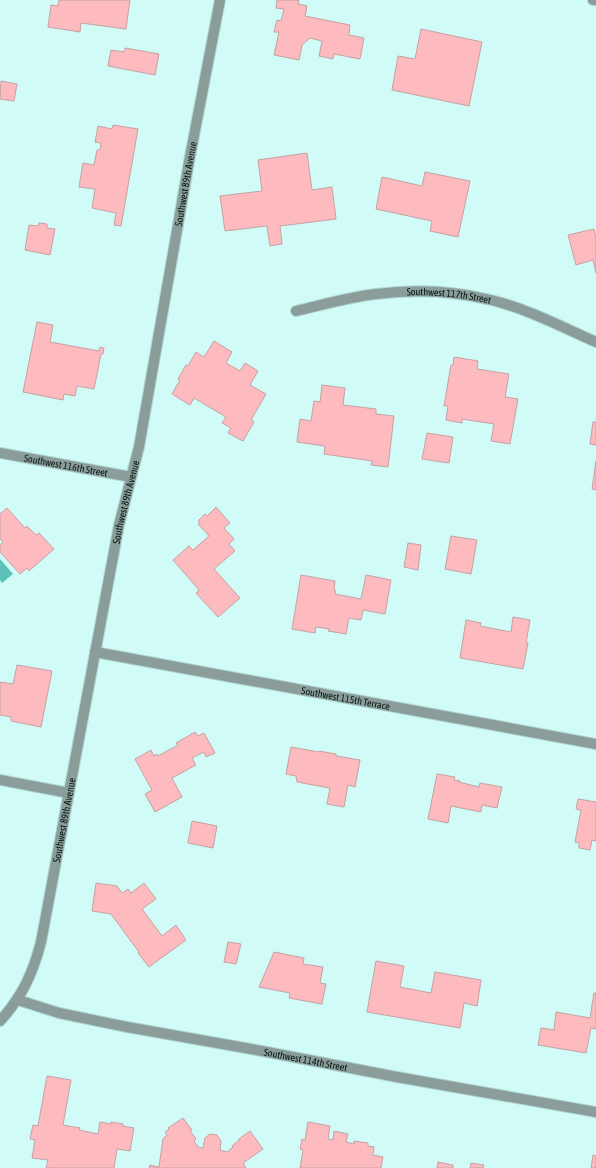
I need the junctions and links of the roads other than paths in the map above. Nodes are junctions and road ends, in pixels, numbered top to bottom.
1 (220, 0) edge
2 (296, 311) dead end
3 (596, 342) edge
4 (0, 453) edge
5 (131, 477) junction
6 (95, 652) junction
7 (596, 744) edge
8 (0, 780) edge
9 (69, 793) junction
10 (18, 1000) junction
11 (0, 1021) edge
12 (596, 1112) edge

1 - 5 street, Southwest 89th Avenue
2 - 3 street, Southwest 117th Street
4 - 5 street, Southwest 116th Street
5 - 6 street, Southwest 89th Avenue
6 - 7 street, Southwest 115th Terrace
6 - 9 street, Southwest 89th Avenue
8 - 9 street
9 - 10 street, Southwest 89th Avenue
10 - 11 street, Southwest 89th Avenue
10 - 12 street, Southwest 114th Street

